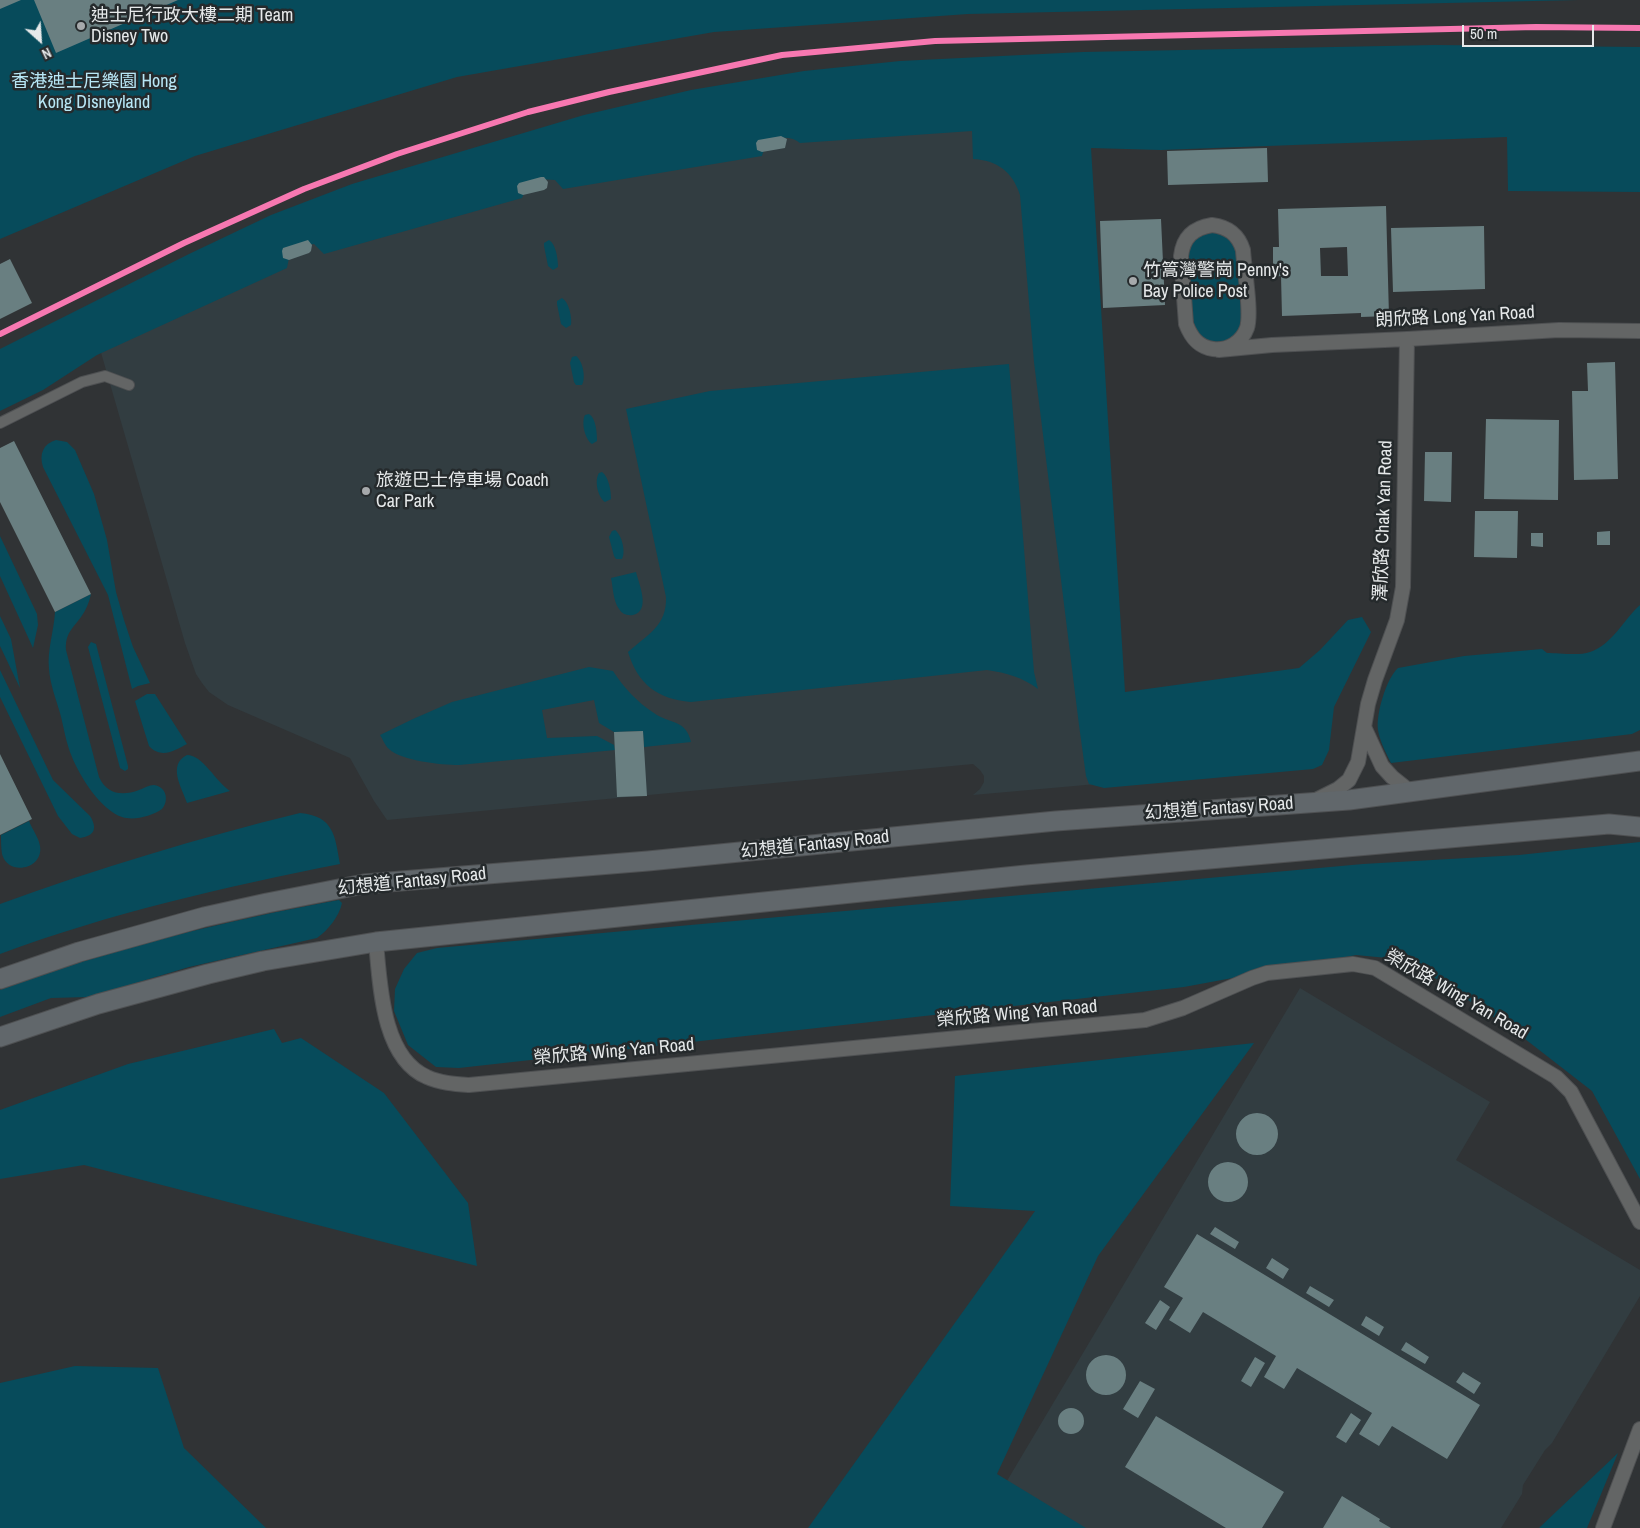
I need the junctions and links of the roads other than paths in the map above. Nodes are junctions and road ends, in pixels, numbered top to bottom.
1 (1248, 314) junction
2 (1640, 331) edge
3 (1408, 339) junction
4 (1272, 345) junction
5 (1219, 350) junction
6 (129, 385) dead end
7 (0, 423) edge
8 (1365, 729) junction
9 (1640, 761) edge
10 (1412, 793) junction
11 (1312, 802) junction
12 (1640, 827) edge
13 (376, 942) junction
14 (0, 979) edge
15 (0, 1036) edge
16 (1640, 1222) edge
17 (1640, 1429) edge
18 (1603, 1528) edge

1 - 4 street
1 - 5 street
1 - 5 street
2 - 3 street, 朗欣路 Long Yan Road
3 - 4 street, 朗欣路 Long Yan Road
3 - 8 street, 澤欣路 Chak Yan Road
4 - 5 street, 朗欣路 Long Yan Road
6 - 7 street
8 - 10 street
8 - 11 street, 澤欣路 Chak Yan Road
9 - 10 main road, 幻想道 Fantasy Road
10 - 11 main road, 幻想道 Fantasy Road
11 - 14 main road, 幻想道 Fantasy Road
12 - 13 main road
13 - 15 main road
13 - 16 street, 榮欣路 Wing Yan Road
17 - 18 street

